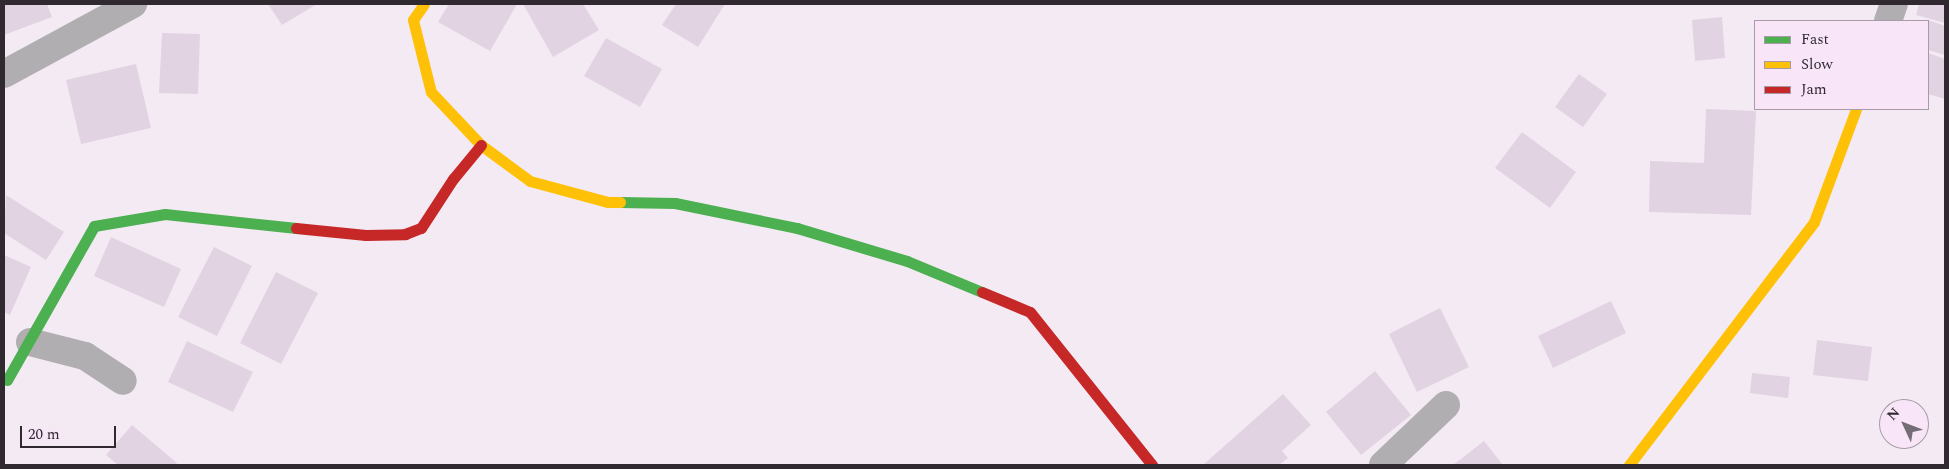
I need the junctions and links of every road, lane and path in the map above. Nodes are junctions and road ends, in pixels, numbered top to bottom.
1 (133, 4) edge
2 (1894, 4) edge
3 (416, 9) edge
4 (1888, 20) edge
5 (4, 74) edge
6 (1856, 110) edge
7 (481, 145) junction
8 (30, 342) junction
9 (8, 380) dead end
10 (123, 381) dead end
11 (1446, 405) dead end
12 (1152, 465) edge
13 (1383, 465) edge
14 (1629, 465) edge

1 - 5 street
2 - 4 street
3 - 7 street
6 - 14 street
7 - 8 street
7 - 12 street
8 - 9 street
8 - 10 street
11 - 13 street

